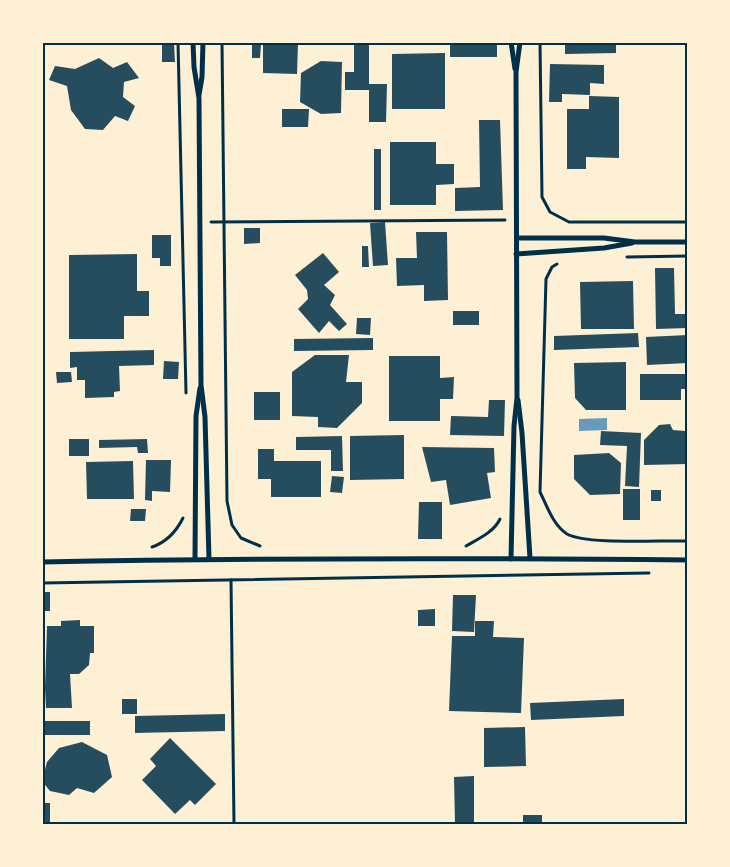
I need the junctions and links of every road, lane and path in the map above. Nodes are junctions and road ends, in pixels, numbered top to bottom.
1 (178, 42) edge
2 (193, 42) edge
3 (203, 42) edge
4 (222, 42) edge
5 (510, 42) edge
6 (520, 42) edge
7 (540, 42) edge
8 (516, 72) junction
9 (199, 98) junction
10 (510, 220) dead end
11 (200, 222) junction
12 (224, 222) junction
13 (688, 222) edge
14 (517, 238) junction
15 (635, 242) junction
16 (688, 242) edge
17 (516, 254) junction
18 (559, 263) dead end
19 (201, 385) junction
20 (517, 398) junction
21 (186, 400) dead end
22 (185, 515) dead end
23 (501, 516) dead end
24 (688, 540) edge
25 (260, 546) dead end
26 (457, 546) dead end
27 (148, 549) dead end
28 (530, 558) junction
29 (511, 559) junction
30 (195, 560) junction
31 (209, 560) junction
32 (688, 560) edge
33 (42, 562) edge
34 (658, 573) dead end
35 (231, 580) junction
36 (42, 583) edge
37 (234, 824) edge

1 - 21 path
2 - 9 street
3 - 9 street
4 - 12 path
5 - 8 street
6 - 8 street
7 - 13 path
8 - 14 street
9 - 11 street
10 - 12 path
11 - 12 path
11 - 19 street
12 - 25 path
14 - 15 street
14 - 17 street
15 - 16 street
15 - 17 street
17 - 20 street
18 - 24 path
19 - 30 street
19 - 31 street
20 - 28 street
20 - 29 street
22 - 27 path
23 - 26 path
28 - 29 street
28 - 32 street
29 - 31 street
30 - 31 street
30 - 33 street
34 - 35 path
35 - 36 path
35 - 37 path

